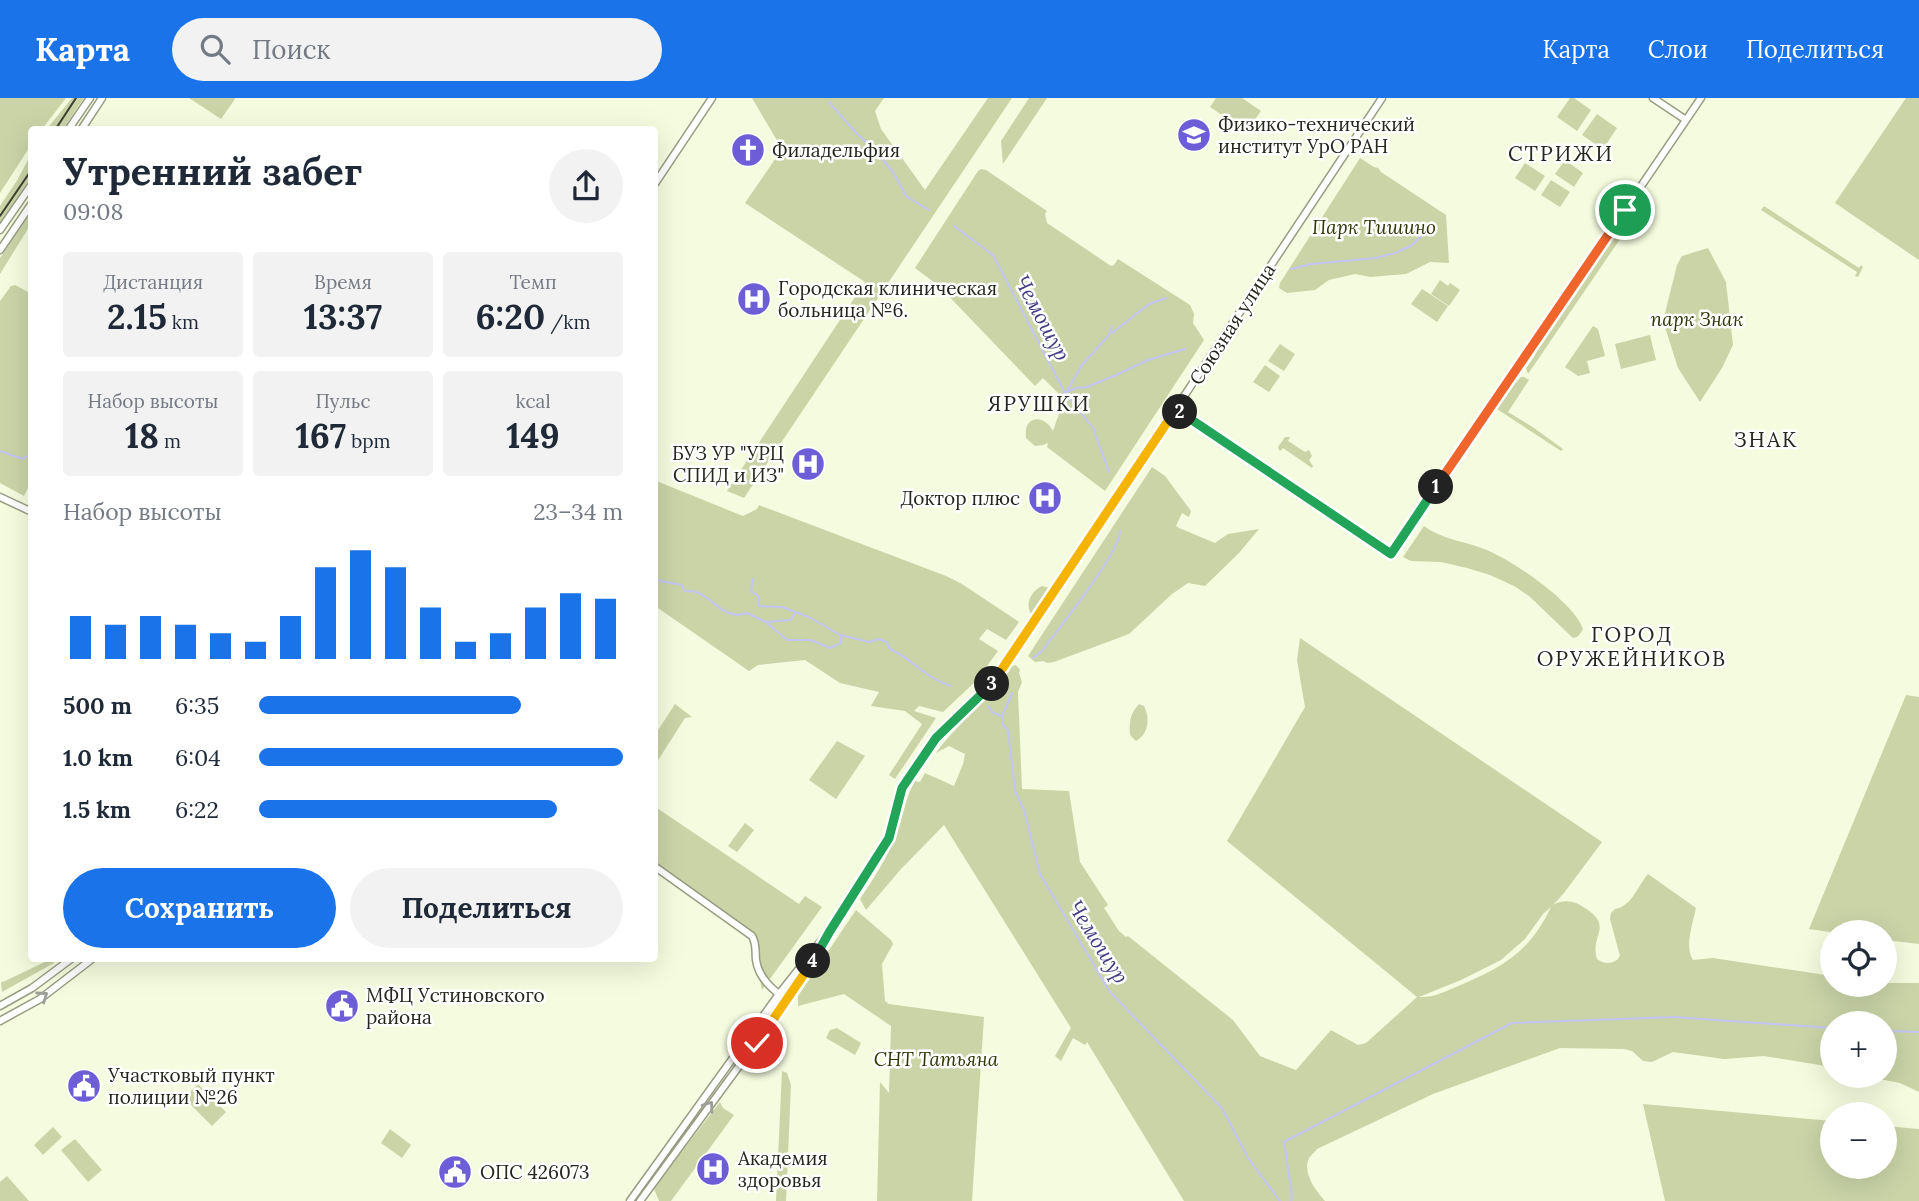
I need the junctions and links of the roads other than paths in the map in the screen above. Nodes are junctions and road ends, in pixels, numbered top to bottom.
1 (90, 98) edge
2 (102, 98) edge
3 (712, 98) edge
4 (1382, 98) edge
5 (1653, 98) edge
6 (1700, 98) edge
7 (1686, 120) junction
8 (71, 126) edge
9 (84, 126) edge
10 (658, 179) edge
11 (28, 190) edge
12 (28, 209) edge
13 (0, 230) edge
14 (0, 250) edge
15 (1176, 409) junction
16 (0, 498) edge
17 (28, 510) edge
18 (658, 869) edge
19 (817, 949) junction
20 (67, 962) edge
21 (88, 962) edge
22 (779, 994) junction
23 (0, 1006) edge
24 (0, 1021) edge
25 (630, 1201) edge
26 (640, 1201) edge

1 - 8 main road
2 - 9 main road
3 - 10 main road
4 - 15 main road, Союзная улица
5 - 7 main road
6 - 7 main road
7 - 15 main road
11 - 13 main road
12 - 14 main road
15 - 19 main road, Союзная улица
16 - 17 main road
18 - 22 main road
19 - 22 main road, Союзная улица
26 -> 19 main road, Союзная улица
20 - 23 main road
24 -> 21 main road
22 - 25 main road, Союзная улица

